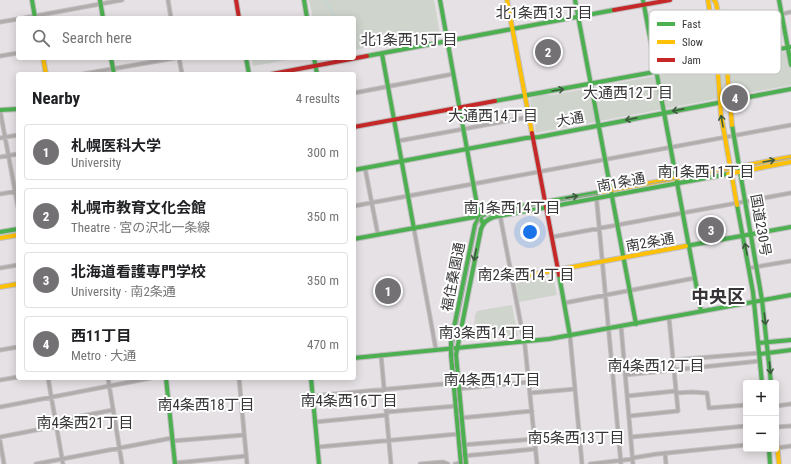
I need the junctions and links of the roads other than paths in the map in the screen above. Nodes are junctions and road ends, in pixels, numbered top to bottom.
1 (32, 0) edge
2 (122, 0) edge
3 (168, 0) edge
4 (236, 0) edge
5 (304, 0) edge
6 (440, 0) edge
7 (507, 0) edge
8 (575, 0) edge
9 (670, 0) edge
10 (708, 0) edge
11 (714, 0) edge
12 (779, 0) edge
13 (100, 2) edge
14 (644, 2) edge
15 (709, 10) edge
16 (717, 10) edge
17 (791, 12) edge
18 (782, 14) junction
19 (35, 16) edge
20 (39, 16) edge
21 (103, 16) edge
22 (171, 16) edge
23 (239, 16) edge
24 (307, 16) edge
25 (578, 17) junction
26 (16, 19) edge
27 (0, 22) edge
28 (513, 29) junction
29 (649, 29) edge
30 (447, 41) junction
31 (789, 47) edge
32 (16, 53) edge
33 (382, 54) junction
34 (0, 56) edge
35 (356, 59) edge
36 (43, 60) edge
37 (111, 60) edge
38 (166, 60) edge
39 (179, 60) edge
40 (246, 60) edge
41 (314, 60) edge
42 (349, 60) edge
43 (791, 64) edge
44 (316, 66) junction
45 (46, 72) edge
46 (113, 72) edge
47 (182, 72) edge
48 (249, 72) edge
49 (283, 72) edge
50 (317, 72) edge
51 (649, 73) edge
52 (453, 74) junction
53 (657, 74) edge
54 (718, 74) edge
55 (727, 74) edge
56 (591, 84) junction
57 (388, 86) junction
58 (791, 89) edge
59 (356, 93) edge
60 (525, 96) junction
61 (728, 101) junction
62 (720, 102) junction
63 (459, 107) junction
64 (16, 108) edge
65 (0, 110) edge
66 (664, 113) junction
67 (529, 117) junction
68 (394, 119) junction
69 (598, 125) junction
70 (791, 125) edge
71 (356, 127) edge
72 (463, 129) junction
73 (16, 135) edge
74 (734, 135) junction
75 (5, 137) junction
76 (533, 137) junction
77 (725, 137) junction
78 (0, 138) edge
79 (398, 140) junction
80 (670, 147) junction
81 (467, 148) junction
82 (16, 154) edge
83 (8, 155) junction
84 (791, 156) edge
85 (0, 157) edge
86 (605, 159) junction
87 (401, 161) junction
88 (791, 162) edge
89 (740, 166) junction
90 (365, 168) junction
91 (731, 168) junction
92 (356, 170) edge
93 (539, 171) junction
94 (740, 171) junction
95 (732, 173) junction
96 (677, 180) junction
97 (474, 184) junction
98 (16, 187) edge
99 (16, 191) edge
100 (596, 192) junction
101 (611, 192) junction
102 (791, 193) edge
103 (0, 194) edge
104 (408, 196) junction
105 (596, 198) junction
106 (746, 201) junction
107 (372, 202) junction
108 (545, 202) junction
109 (737, 203) junction
110 (356, 206) edge
111 (546, 207) junction
112 (499, 210) junction
113 (683, 213) junction
114 (480, 216) junction
115 (500, 216) junction
116 (487, 219) junction
117 (483, 224) junction
118 (617, 225) junction
119 (791, 227) edge
120 (599, 228) junction
121 (16, 229) edge
122 (414, 229) junction
123 (0, 232) edge
124 (16, 234) edge
125 (751, 234) junction
126 (378, 235) junction
127 (743, 236) junction
128 (552, 237) junction
129 (0, 238) edge
130 (356, 240) edge
131 (689, 246) junction
132 (623, 258) junction
133 (791, 261) edge
134 (602, 262) junction
135 (16, 265) edge
136 (757, 267) junction
137 (0, 268) edge
138 (749, 268) junction
139 (558, 270) junction
140 (513, 278) junction
141 (695, 278) junction
142 (16, 284) edge
143 (0, 287) edge
144 (629, 291) junction
145 (605, 295) junction
146 (791, 295) edge
147 (762, 300) junction
148 (754, 302) junction
149 (564, 303) junction
150 (701, 311) junction
151 (669, 318) junction
152 (636, 324) junction
153 (621, 326) junction
154 (609, 329) junction
155 (570, 336) junction
156 (791, 340) edge
157 (525, 342) junction
158 (767, 342) junction
159 (758, 343) junction
160 (16, 347) edge
161 (457, 348) junction
162 (451, 349) junction
163 (0, 350) edge
164 (436, 350) junction
165 (791, 350) edge
166 (759, 353) junction
167 (768, 353) junction
168 (381, 355) junction
169 (356, 358) edge
170 (673, 360) junction
171 (760, 361) junction
172 (674, 370) junction
173 (625, 376) junction
174 (16, 377) edge
175 (0, 380) edge
176 (48, 380) edge
177 (108, 380) edge
178 (133, 380) edge
179 (166, 380) edge
180 (239, 380) edge
181 (311, 380) edge
182 (762, 380) edge
183 (771, 380) edge
184 (529, 382) junction
185 (454, 384) junction
186 (109, 386) junction
187 (575, 388) junction
188 (457, 389) junction
189 (384, 390) junction
190 (676, 392) junction
191 (530, 393) junction
192 (313, 396) junction
193 (627, 396) junction
194 (52, 397) junction
195 (743, 404) edge
196 (791, 404) edge
197 (456, 406) junction
198 (779, 406) edge
199 (0, 407) edge
200 (113, 410) junction
201 (532, 411) junction
202 (387, 414) junction
203 (629, 416) junction
204 (460, 418) junction
205 (56, 421) junction
206 (315, 422) junction
207 (57, 426) junction
208 (743, 426) edge
209 (791, 426) edge
210 (779, 427) edge
211 (458, 434) junction
212 (244, 435) junction
213 (0, 437) edge
214 (631, 437) junction
215 (534, 439) junction
216 (172, 440) junction
217 (389, 440) junction
218 (0, 441) edge
219 (465, 445) junction
220 (460, 446) junction
221 (743, 446) edge
222 (791, 446) edge
223 (318, 447) junction
224 (120, 448) junction
225 (779, 448) edge
226 (535, 449) junction
227 (769, 452) edge
228 (778, 452) edge
229 (665, 453) junction
230 (246, 456) junction
231 (463, 456) junction
232 (62, 459) junction
233 (633, 459) junction
234 (621, 462) edge
235 (4, 464) edge
236 (36, 464) edge
237 (63, 464) edge
238 (122, 464) edge
239 (175, 464) edge
240 (247, 464) edge
241 (319, 464) edge
242 (391, 464) edge
243 (420, 464) edge
244 (448, 464) edge
245 (455, 464) edge
246 (461, 464) edge
247 (466, 464) edge
248 (537, 464) edge
249 (582, 464) edge
250 (590, 464) edge
251 (633, 464) edge
252 (666, 464) edge
253 (770, 464) edge
254 (779, 464) edge

1 - 19 main road
2 - 13 street
3 - 22 street
4 - 23 main road
5 - 24 main road
6 - 30 main road
7 - 28 main road
8 - 25 main road
9 - 14 main road
10 - 15 main road, 国道230号
11 - 16 main road, 国道230号
12 - 18 main road
13 - 20 street
13 - 21 main road
14 - 25 main road
14 - 29 main road
17 - 18 street
18 - 31 main road
25 - 28 main road
25 - 56 main road
26 - 27 street
28 - 30 main road
28 - 60 main road
30 - 33 main road
30 - 52 main road
31 - 43 main road
32 - 34 street
33 - 35 main road
33 - 57 main road
36 - 45 main road
37 - 46 main road
38 - 46 street
39 - 47 street
40 - 48 main road
41 - 44 main road
42 - 44 main road
44 - 49 main road
44 - 50 main road
51 - 56 main road
52 - 57 street
52 - 63 main road
53 - 66 main road
54 - 62 main road, 国道230号
55 - 61 main road, 国道230号
60 -> 56 main road
56 - 69 main road
57 - 59 street
57 - 68 main road
58 - 61 main road, 大通
60 - 63 main road
60 - 67 main road
61 - 62 main road, 大通
61 - 74 main road, 国道230号
62 -> 66 main road, 大通
77 -> 62 main road, 国道230号
63 - 68 main road
63 - 72 main road
64 - 65 main road
65 - 75 street
66 -> 69 main road, 大通
66 - 80 main road
67 - 72 street
67 - 76 main road
68 - 71 main road
68 - 79 main road
69 - 76 main road, 大通
69 - 86 main road
70 - 74 street
72 - 79 street
72 - 81 main road
73 - 75 street
74 - 77 street
74 - 89 main road, 国道230号
75 - 78 street
75 - 83 street
76 - 81 main road, 大通
76 - 93 main road
77 - 80 street
77 - 91 main road, 国道230号
79 - 87 main road
80 - 86 street
80 - 96 main road
81 - 87 main road, 大通
81 - 97 main road
82 - 83 street
83 - 85 street
83 - 98 street
89 -> 84 main road, 南1条通
86 - 93 street
86 - 101 main road
87 - 90 main road, 大通
87 - 104 main road
88 - 94 main road, 南1条通
89 - 91 main road, 南1条通
89 - 94 main road, 国道230号
90 - 92 main road, 大通
90 - 107 street
91 - 95 main road, 国道230号
91 - 96 main road, 南1条通
93 - 97 street
93 - 108 main road
94 - 95 main road, 南1条通
94 - 106 main road, 国道230号
95 - 96 main road, 南1条通
95 - 109 main road, 国道230号
96 - 101 main road, 南1条通
96 - 113 main road
97 - 104 street
97 - 114 main road
99 - 103 street
100 - 101 main road, 南1条通
100 - 105 street
108 -> 100 main road, 南1条通
101 - 105 main road, 南1条通
101 - 118 main road
102 - 106 street
104 - 107 street
104 - 122 main road
105 - 111 main road, 南1条通
105 - 120 street
106 - 109 street
106 - 125 main road, 国道230号
107 - 110 street
107 - 126 street
108 - 111 main road
108 - 112 main road, 南1条通
109 - 113 street
109 - 127 main road, 国道230号
111 - 115 main road, 南1条通
111 - 128 main road
112 - 114 main road, 南1条通
112 - 115 street
113 - 118 street
113 - 131 main road
114 - 116 main road
114 - 117 main road
114 - 122 main road, 南1条通
114 - 162 main road, 福住桑園通
115 - 116 main road, 南1条通
115 - 140 street
116 - 117 main road, 福住桑園通
117 -> 161 main road, 福住桑園通
118 - 120 street
118 - 132 main road
119 - 125 main road, 南2条通
120 - 128 street
120 - 134 street
121 - 123 main road
122 - 126 main road, 南1条通
122 - 164 street
124 - 129 main road
125 - 127 main road, 南2条通
125 - 136 main road, 国道230号
126 - 130 main road, 南1条通
127 - 131 main road, 南2条通
138 -> 127 main road, 国道230号
128 - 139 main road
131 - 132 main road, 南2条通
131 - 141 main road
132 - 134 main road, 南2条通
132 - 144 main road
133 - 136 street
134 - 139 main road, 南2条通
134 - 145 street
135 - 137 street
136 - 138 street
136 - 147 main road, 国道230号
138 - 148 main road, 国道230号
139 - 140 main road, 南2条通
139 - 149 main road
140 - 157 street
141 - 144 street
141 - 150 main road
142 - 143 main road
144 - 145 street
144 - 152 main road
145 - 149 street
145 - 154 street
146 - 147 main road
147 - 148 main road
147 -> 158 main road, 国道230号
148 - 150 main road
148 - 159 main road, 国道230号
149 - 155 main road
150 - 151 main road
151 - 152 main road
151 - 170 street
152 - 153 main road
153 - 154 main road
153 - 173 street
154 - 155 main road
154 - 234 street
155 - 157 main road
155 - 187 street
156 - 158 main road
157 - 161 main road
157 - 184 street
158 - 159 main road
158 - 167 main road, 国道230号
159 - 166 main road, 国道230号
160 - 163 street
161 - 162 main road
161 - 188 main road, 福住桑園通
162 - 164 main road
162 - 185 main road, 福住桑園通
164 - 168 main road
165 - 167 main road
166 - 167 main road
166 - 170 street
166 - 171 main road, 国道230号
167 -> 183 main road, 国道230号
168 - 169 main road
168 - 189 street
170 - 172 street
171 - 172 street
171 - 182 main road, 国道230号
172 - 173 street
172 - 190 street
173 - 193 street
174 - 175 street
176 - 194 street
177 - 186 street
178 - 186 street
179 - 216 main road
180 - 212 street
181 - 192 main road
184 - 188 street
184 - 191 street
185 - 188 main road, 福住桑園通
185 - 189 street
186 - 194 street
186 - 200 street
187 - 191 street
187 - 249 street
188 - 197 main road, 福住桑園通
188 - 204 main road, 福住桑園通
189 - 192 street
189 - 202 street
190 - 193 street
190 - 195 street
190 - 203 street
191 - 201 street
192 - 206 main road
193 - 203 street
194 - 199 street
194 - 205 street
196 - 198 street
197 - 202 street
197 - 204 main road, 福住桑園通
200 - 205 street
200 - 224 street
201 - 204 street
201 - 215 street
202 - 206 street
202 - 217 street
203 - 214 street
204 - 211 main road, 福住桑園通
204 - 219 main road, 福住桑園通
205 - 207 street
206 - 223 main road
207 - 213 street
207 - 232 street
208 - 214 street
209 - 210 street
211 - 217 street
211 - 220 main road, 福住桑園通
212 - 216 street
212 - 230 street
214 - 233 street
215 - 219 street
215 - 226 street
216 - 224 street
216 - 239 main road
217 - 223 street
217 - 242 street
218 - 235 street
219 - 220 street
219 - 231 main road, 福住桑園通
220 - 231 main road, 福住桑園通
221 - 229 street
222 - 225 street
223 - 241 main road
224 - 232 street
224 - 238 street
226 - 231 street
226 - 248 street
227 - 253 main road
228 - 254 main road
229 - 233 street
229 - 252 street
230 - 239 street
230 - 240 street
231 - 246 main road, 福住桑園通
231 - 247 main road, 福住桑園通
232 - 236 street
232 - 237 street
233 - 234 street
233 - 251 street
234 - 250 street
243 - 244 street
245 - 246 street

